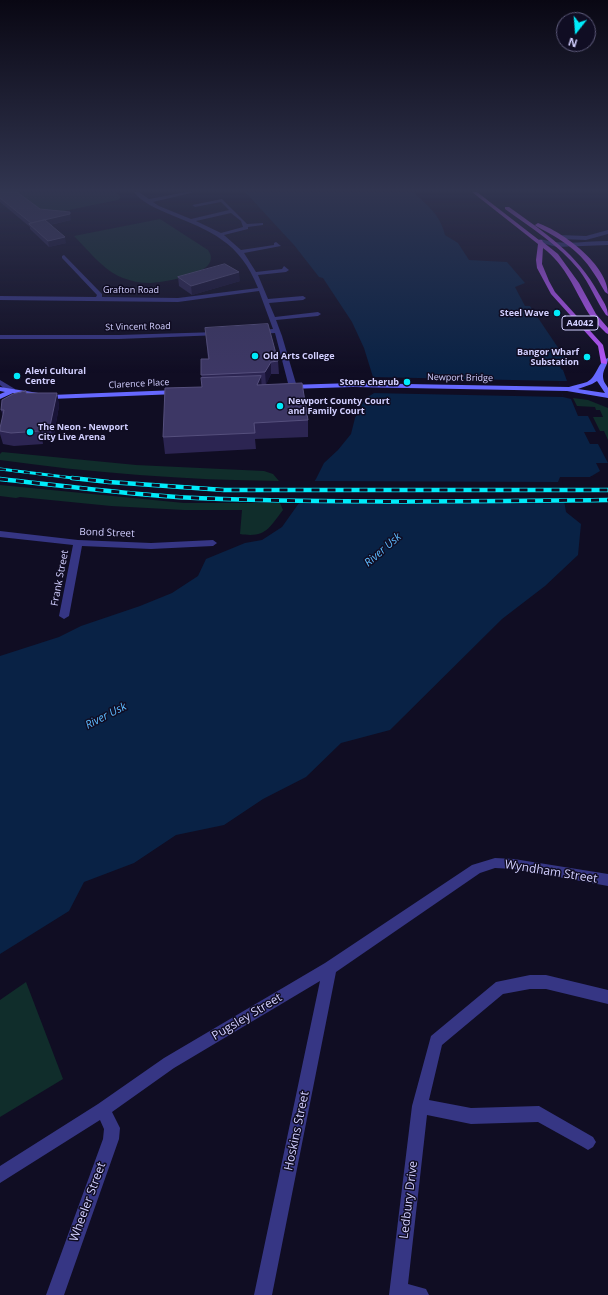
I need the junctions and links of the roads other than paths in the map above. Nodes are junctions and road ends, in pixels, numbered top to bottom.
1 (240, 252) edge
2 (541, 252) edge
3 (553, 252) edge
4 (565, 252) edge
5 (581, 252) edge
6 (64, 257) dead end
7 (284, 268) dead end
8 (255, 274) junction
9 (261, 289) junction
10 (608, 292) edge
11 (0, 298) edge
12 (303, 298) dead end
13 (98, 299) junction
14 (266, 301) junction
15 (318, 314) dead end
16 (608, 314) edge
17 (272, 319) junction
18 (277, 331) junction
19 (253, 332) edge
20 (608, 332) edge
21 (222, 334) edge
22 (0, 337) edge
23 (606, 362) edge
24 (599, 375) junction
25 (0, 382) edge
26 (282, 387) edge
27 (293, 387) junction
28 (0, 389) edge
29 (564, 389) junction
30 (12, 391) junction
31 (182, 391) edge
32 (608, 392) edge
33 (608, 396) edge
34 (51, 397) junction
35 (0, 399) edge
36 (0, 534) edge
37 (78, 543) junction
38 (213, 543) dead end
39 (64, 616) dead end
40 (495, 863) joint
41 (608, 880) edge
42 (330, 968) junction
43 (608, 997) edge
44 (420, 1106) junction
45 (103, 1109) junction
46 (588, 1142) dead end
47 (0, 1175) edge
48 (398, 1292) edge
49 (55, 1295) edge
50 (263, 1295) edge
51 (420, 1295) edge

1 - 8 street
2 - 23 main road, A4042
3 - 20 main road, A4042
4 - 16 main road, A4042
5 - 10 main road, A4042
6 - 13 street
7 - 8 street
8 - 9 street
9 - 13 street, Grafton Road
9 - 14 street
11 - 13 street, Grafton Road
12 - 14 street
14 - 17 street
15 - 17 street
17 - 18 street
18 - 19 street
18 - 27 street
21 - 22 street, St Vincent Road
23 - 24 main road
24 - 29 main road, Newport Bridge
24 - 32 main road
25 - 30 street, Clarence Place
26 - 27 main road
27 - 29 main road, Newport Bridge
28 - 30 main road
29 - 33 main road, Newport Bridge
30 - 34 main road, Clarence Place
30 - 35 main road
31 - 34 main road, Clarence Place
34 - 35 main road
36 - 37 street, Bond Street
37 - 38 street, Bond Street
37 - 39 street, Frank Street
40 - 41 street, Wyndham Street
40 - 42 street, Pugsley Street
42 - 45 street, Pugsley Street
42 - 50 street, Hoskins Street
43 - 44 street, Ledbury Drive
44 - 46 street
44 - 48 street, Ledbury Drive
45 - 47 street, Pugsley Street
45 - 49 street, Wheeler Street
48 - 51 street

